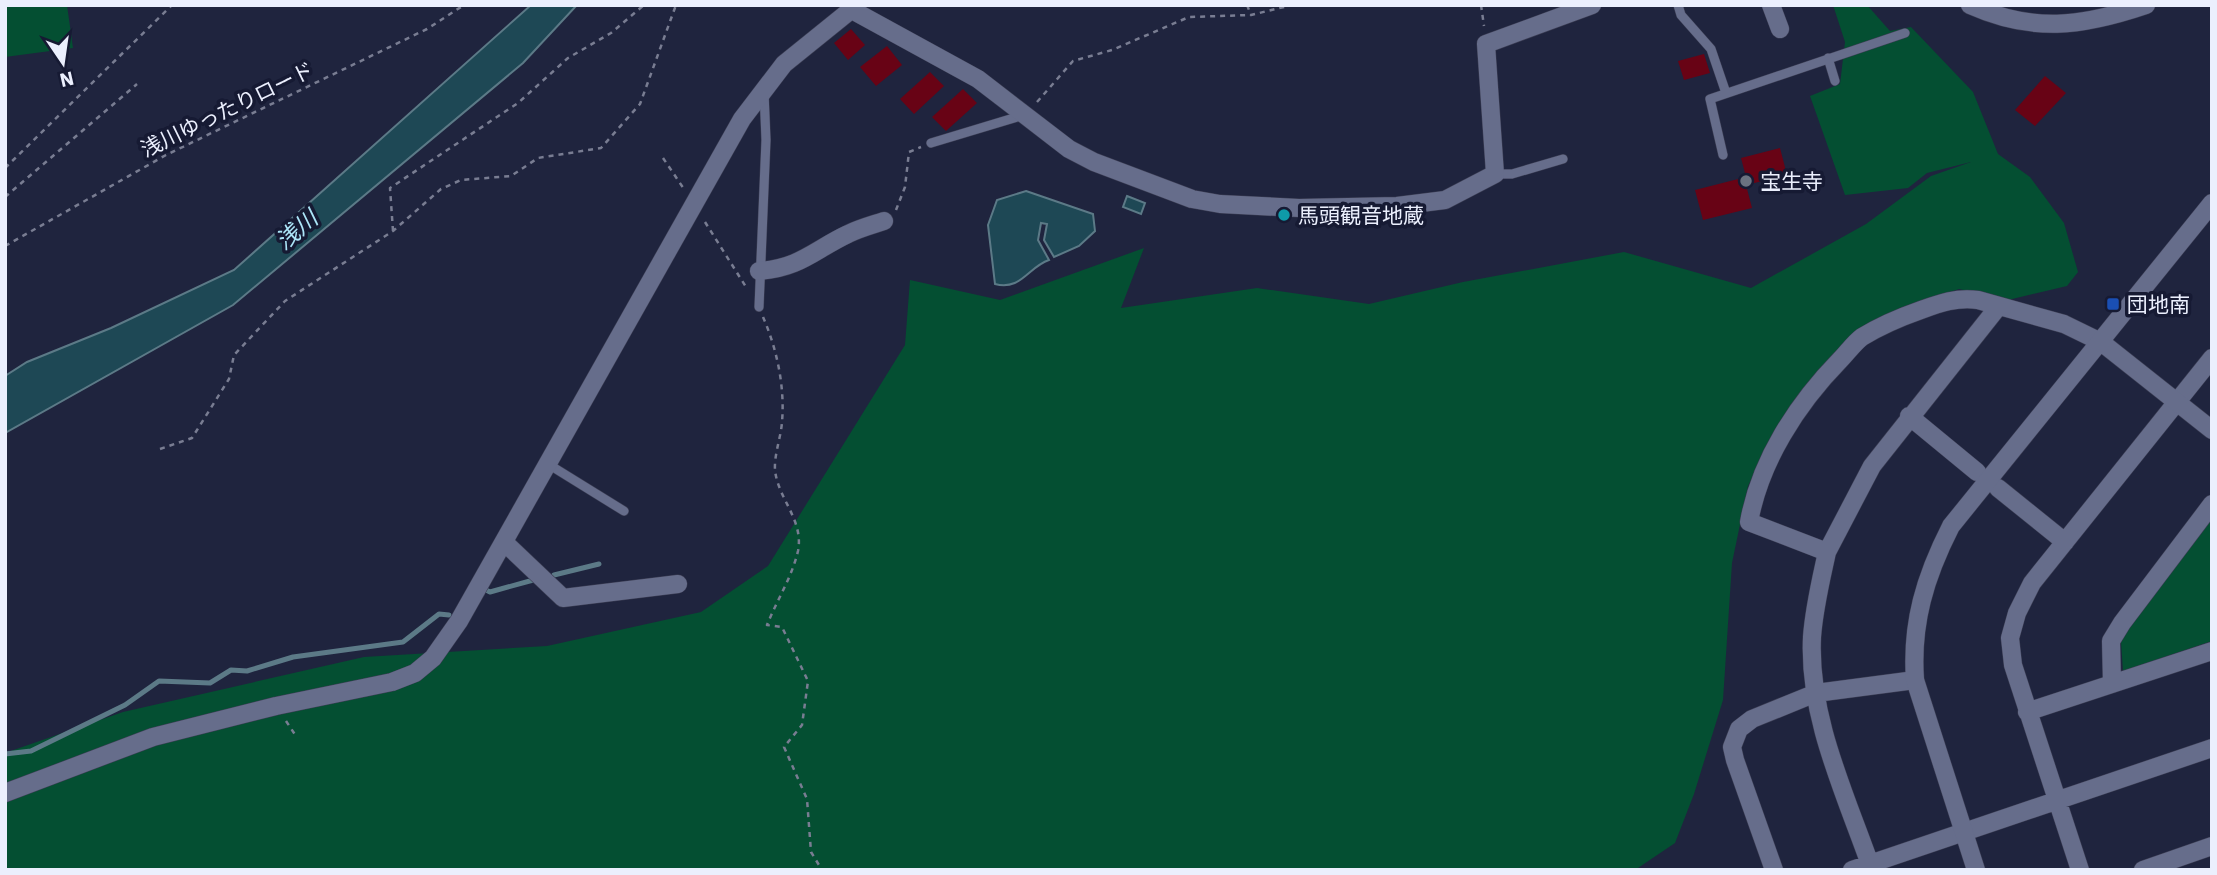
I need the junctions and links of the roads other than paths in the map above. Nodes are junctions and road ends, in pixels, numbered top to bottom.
1 (1592, 5) edge
2 (1678, 5) edge
3 (1771, 5) edge
4 (1970, 5) edge
5 (2146, 5) edge
6 (854, 7) edge
7 (1780, 29) dead end
8 (1905, 33) dead end
9 (1828, 58) junction
10 (1835, 81) dead end
11 (764, 87) junction
12 (1726, 93) junction
13 (1025, 115) junction
14 (931, 143) road end
15 (1723, 155) dead end
16 (1563, 159) dead end
17 (1494, 174) junction
18 (2212, 203) edge
19 (884, 220) road end
20 (759, 271) junction
21 (759, 307) road end
22 (1998, 307) junction
23 (2101, 342) junction
24 (2212, 358) edge
25 (2177, 403) junction
26 (1909, 416) junction
27 (2212, 430) edge
28 (548, 464) junction
29 (1976, 472) dead end
30 (1998, 488) dead end
31 (2212, 504) edge
32 (624, 511) dead end
33 (504, 542) junction
34 (2065, 542) junction
35 (1826, 552) junction
36 (678, 584) dead end
37 (2212, 651) edge
38 (1915, 680) junction
39 (2112, 684) junction
40 (1816, 692) junction
41 (2027, 712) junction
42 (2212, 748) edge
43 (5, 793) edge
44 (2056, 800) junction
45 (1964, 833) junction
46 (2212, 846) edge
47 (1871, 867) edge
48 (1774, 870) edge
49 (1852, 870) edge
50 (1976, 870) edge
51 (2080, 870) edge
52 (2143, 870) edge

1 - 17 street
2 - 12 lane
3 - 7 street
4 - 5 street
6 - 11 street
6 - 13 street
8 - 9 lane
9 - 10 lane
9 - 12 lane
11 - 20 lane
11 - 28 street
12 - 15 lane
13 - 14 lane
13 - 17 street
16 - 17 lane
18 - 23 street
19 - 20 street
20 - 21 lane
22 - 23 street
22 - 26 street
22 - 35 street
23 - 25 street
23 - 38 street
24 - 25 street
25 - 27 street
25 - 34 street
26 - 29 street
26 - 35 street
28 - 32 lane
28 - 33 street
30 - 34 street
31 - 39 street
33 - 36 street
33 - 43 street
34 - 41 street
35 - 40 street
37 - 39 street
38 - 40 street
38 - 45 street
39 - 41 street
40 - 47 street
40 - 48 street
41 - 44 street
42 - 44 street
44 - 45 street
44 - 51 street
45 - 47 street
45 - 50 street
46 - 52 street
47 - 49 street

